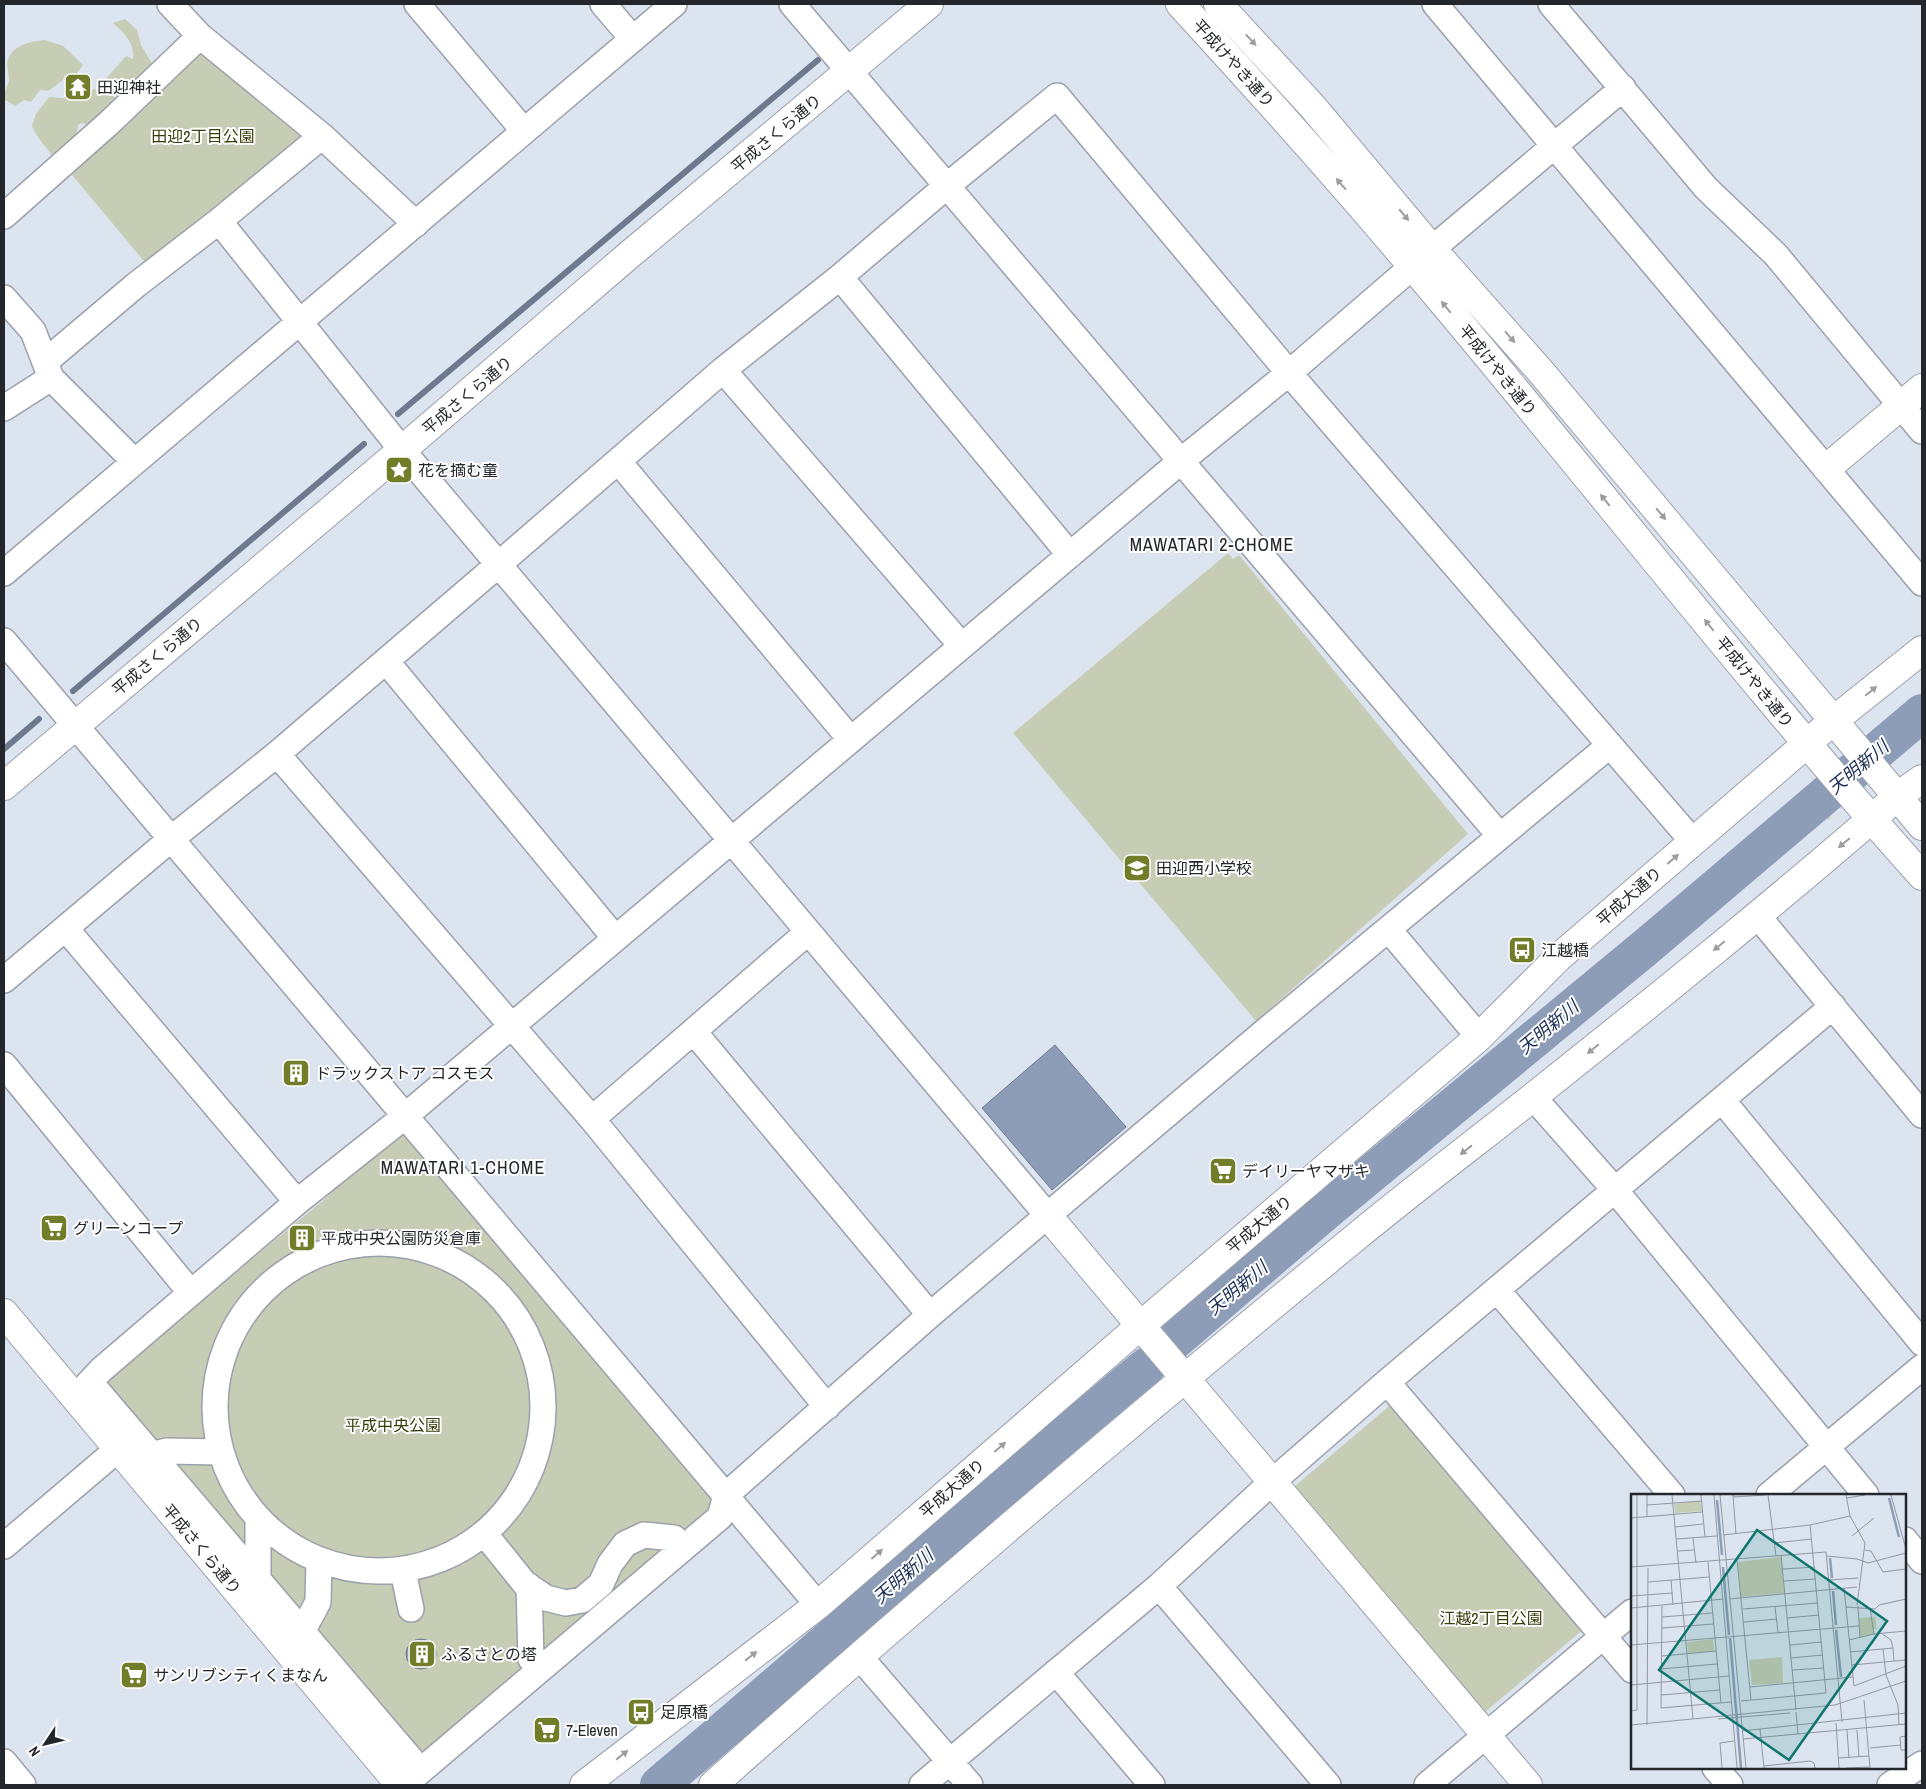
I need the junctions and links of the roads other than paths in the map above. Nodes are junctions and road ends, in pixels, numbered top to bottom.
1 (170, 4) edge
2 (416, 4) edge
3 (603, 4) edge
4 (674, 4) edge
5 (792, 4) edge
6 (929, 4) edge
7 (1180, 4) edge
8 (1218, 4) edge
9 (1435, 4) edge
10 (1551, 4) edge
11 (200, 36) junction
12 (633, 39) junction
13 (851, 70) junction
14 (1623, 88) junction
15 (524, 131) junction
16 (322, 136) junction
17 (1556, 146) junction
18 (948, 185) junction
19 (4, 216) edge
20 (220, 221) junction
21 (416, 224) junction
22 (1423, 258) junction
23 (840, 277) junction
24 (4, 298) edge
25 (300, 322) junction
26 (48, 370) junction
27 (723, 370) junction
28 (1289, 373) junction
29 (1922, 388) edge
30 (1902, 406) junction
31 (4, 408) edge
32 (1922, 431) edge
33 (402, 450) junction
34 (134, 461) junction
35 (618, 461) junction
36 (1181, 461) junction
37 (1827, 468) junction
38 (1070, 555) junction
39 (498, 566) junction
40 (4, 573) edge
41 (1922, 583) edge
42 (4, 641) edge
43 (962, 646) junction
44 (1922, 650) edge
45 (386, 661) junction
46 (1833, 721) junction
47 (74, 725) junction
48 (850, 740) junction
49 (1806, 744) junction
50 (1610, 746) junction
51 (277, 754) junction
52 (1922, 779) edge
53 (4, 786) edge
54 (1898, 796) junction
55 (1871, 819) junction
56 (1922, 826) edge
57 (1683, 830) dead end
58 (1500, 836) junction
59 (171, 839) junction
60 (731, 841) junction
61 (1922, 876) edge
62 (1757, 915) junction
63 (66, 928) junction
64 (1388, 930) junction
65 (808, 932) junction
66 (615, 938) junction
67 (4, 980) edge
68 (1833, 1006) junction
69 (510, 1027) junction
70 (694, 1032) junction
71 (1479, 1037) junction
72 (4, 1065) edge
73 (1534, 1097) junction
74 (1722, 1100) junction
75 (1922, 1115) edge
76 (404, 1117) junction
77 (592, 1119) junction
78 (1615, 1190) junction
79 (297, 1202) junction
80 (1048, 1216) junction
81 (1497, 1290) junction
82 (191, 1293) junction
83 (4, 1313) edge
84 (930, 1315) junction
85 (1144, 1331) junction
86 (1922, 1343) edge
87 (1922, 1367) edge
88 (1180, 1374) junction
89 (1387, 1382) junction
90 (85, 1393) junction
91 (827, 1407) junction
92 (1826, 1447) junction
93 (118, 1449) junction
94 (221, 1452) junction
95 (151, 1455) junction
96 (703, 1480) dead end
97 (1272, 1482) junction
98 (726, 1494) junction
99 (1671, 1494) edge
100 (1770, 1494) edge
101 (1865, 1494) edge
102 (258, 1518) junction
103 (484, 1533) junction
104 (674, 1538) junction
105 (1906, 1541) edge
106 (4, 1544) edge
107 (319, 1560) junction
108 (1922, 1561) edge
109 (403, 1571) junction
110 (258, 1580) junction
111 (529, 1586) junction
112 (1159, 1586) junction
113 (818, 1605) junction
114 (411, 1609) dead end
115 (1631, 1613) edge
116 (302, 1632) junction
117 (1604, 1637) junction
118 (859, 1656) junction
119 (531, 1659) junction
120 (1631, 1669) edge
121 (1056, 1672) junction
122 (1486, 1735) junction
123 (4, 1762) edge
124 (950, 1762) junction
125 (1716, 1769) edge
126 (408, 1774) edge
127 (23, 1785) edge
128 (584, 1785) edge
129 (713, 1785) edge
130 (922, 1785) edge
131 (970, 1785) edge
132 (1152, 1785) edge
133 (1328, 1785) edge
134 (1427, 1785) edge
135 (1528, 1785) edge
136 (1730, 1785) edge

1 - 11 street
2 - 15 street
3 - 12 street
4 - 12 street
5 - 13 street
6 - 13 street, 平成さくら通り
22 -> 7 street, 平成けやき通り
8 -> 22 street, 平成けやき通り
9 - 17 street
10 - 14 street
11 - 16 street
11 - 19 street
12 - 15 street
13 - 18 street
13 - 33 street, 平成さくら通り
14 - 17 street
14 - 30 street
15 - 21 street
16 - 20 street
16 - 21 street
17 - 22 street
17 - 37 street
18 - 23 street
18 - 28 street
18 - 36 street
20 - 25 street
20 - 26 street
21 - 25 street
22 - 28 street
22 -> 46 street, 平成けやき通り
49 -> 22 street, 平成けやき通り
23 - 27 street
23 - 38 street
24 - 26 street
25 - 33 street
25 - 34 street
26 - 31 street
26 - 34 street
27 - 35 street
27 - 43 street
28 - 36 street
28 - 50 street
29 - 30 street
30 - 32 street
30 - 37 street
33 - 39 street
33 - 47 street, 平成さくら通り
34 - 40 street
35 - 39 street
35 - 48 street
36 - 38 street
36 - 58 street
37 - 41 street
38 - 43 street
39 - 45 street
39 - 60 street
42 - 47 street
43 - 48 street
46 -> 44 street, 平成大通り
45 - 51 street
45 - 66 street
46 - 49 street, 平成大通り
46 - 54 street, 平成けやき通り
47 - 53 street, 平成さくら通り
47 - 59 street
48 - 60 street
49 - 55 street, 平成けやき通り
71 -> 49 street, 平成大通り
50 - 57 street
50 - 58 street
51 - 59 street
51 - 69 street
52 - 54 street
54 - 55 street
54 - 56 street
55 - 61 street
55 -> 62 street
58 - 64 street
59 - 63 street
59 - 76 street
60 - 65 street
60 - 66 street
62 - 68 street
62 -> 73 street
63 - 67 street
63 - 79 street
64 - 71 street
64 - 80 street
65 - 70 street
65 - 80 street
66 - 69 street
68 - 74 street
68 - 75 street
69 - 76 street
69 - 77 street
70 - 77 street
70 - 84 street
71 - 85 street, 平成大通り
72 - 82 street
73 - 78 street
73 -> 88 street
74 - 78 street
74 - 86 street
76 - 79 street
76 - 98 street
77 - 91 street
78 - 81 street
78 - 92 street
79 - 82 street
80 - 84 street
80 - 85 street
81 - 89 street
81 - 99 street
82 - 90 street
83 - 90 street, 平成さくら通り
84 - 91 street
85 - 88 street
113 -> 85 street, 平成大通り
87 - 92 street
88 - 97 street
88 - 118 street
89 - 97 street
89 - 117 street
90 - 93 street, 平成さくら通り
90 - 95 street
91 - 98 street
92 - 100 street
92 - 101 street
93 - 106 street
93 - 126 street, 平成さくら通り
94 - 95 street
94 - 102 street
94 - 103 street
95 - 110 street
96 - 104 street
97 - 112 street
97 - 122 street
98 - 113 street
98 - 126 street
102 - 107 street
102 - 110 street
103 - 109 street
103 - 111 street
104 - 111 street
104 - 119 street
105 - 108 street
107 - 109 street
107 - 116 street
109 - 114 street
110 - 116 street
111 - 119 street
112 - 121 street
112 - 133 street
128 -> 113 street, 平成大通り
115 - 117 street
116 - 126 street
117 - 120 street
117 - 122 street
118 - 124 street
118 - 129 street
119 - 126 street
121 - 124 street
121 - 132 street
122 - 134 street
122 - 135 street
123 - 127 street
124 - 130 street
124 - 131 street
125 - 136 street

